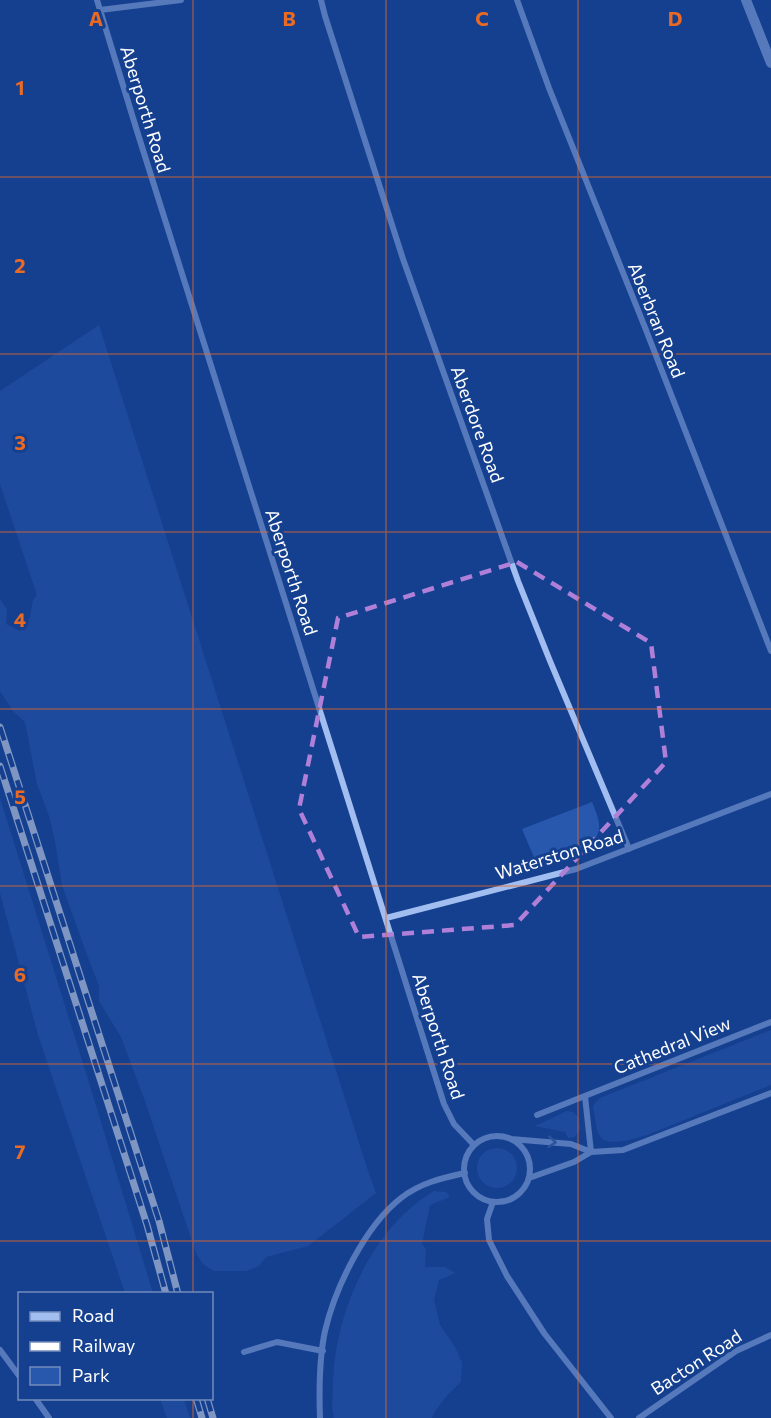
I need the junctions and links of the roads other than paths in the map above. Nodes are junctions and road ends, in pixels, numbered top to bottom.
1 (97, 0) edge
2 (181, 0) edge
3 (321, 0) edge
4 (517, 0) edge
5 (746, 0) edge
6 (100, 10) junction
7 (771, 63) edge
8 (771, 651) edge
9 (771, 794) edge
10 (629, 849) junction
11 (386, 918) junction
12 (771, 1022) edge
13 (771, 1093) edge
14 (585, 1096) junction
15 (537, 1115) dead end
16 (512, 1139) junction
17 (474, 1145) junction
18 (591, 1152) junction
19 (465, 1173) junction
20 (529, 1178) junction
21 (493, 1202) junction
22 (771, 1335) edge
23 (0, 1350) edge
24 (322, 1351) junction
25 (244, 1352) dead end
26 (18, 1374) edge
27 (36, 1400) edge
28 (49, 1418) edge
29 (320, 1418) edge
30 (611, 1418) edge
31 (639, 1418) edge

1 - 6 street, Aberporth Road
2 - 6 street
3 - 10 street, Aberdore Road
4 - 8 street, Aberbran Road
5 - 7 street
6 - 11 street, Aberporth Road
9 - 10 street, Waterston Road
10 - 11 street, Waterston Road
11 - 17 street, Aberporth Road
12 - 14 street, Cathedral View
13 - 18 street
14 - 15 street, Cathedral View
14 - 18 street
16 - 17 street
16 -> 18 street
16 - 20 street
17 - 19 street
18 - 20 street
19 - 21 street
19 - 24 street
20 - 21 street
21 - 30 street
22 - 31 street, Bacton Road
23 - 26 street
24 - 25 street
24 - 29 street
27 - 28 street

